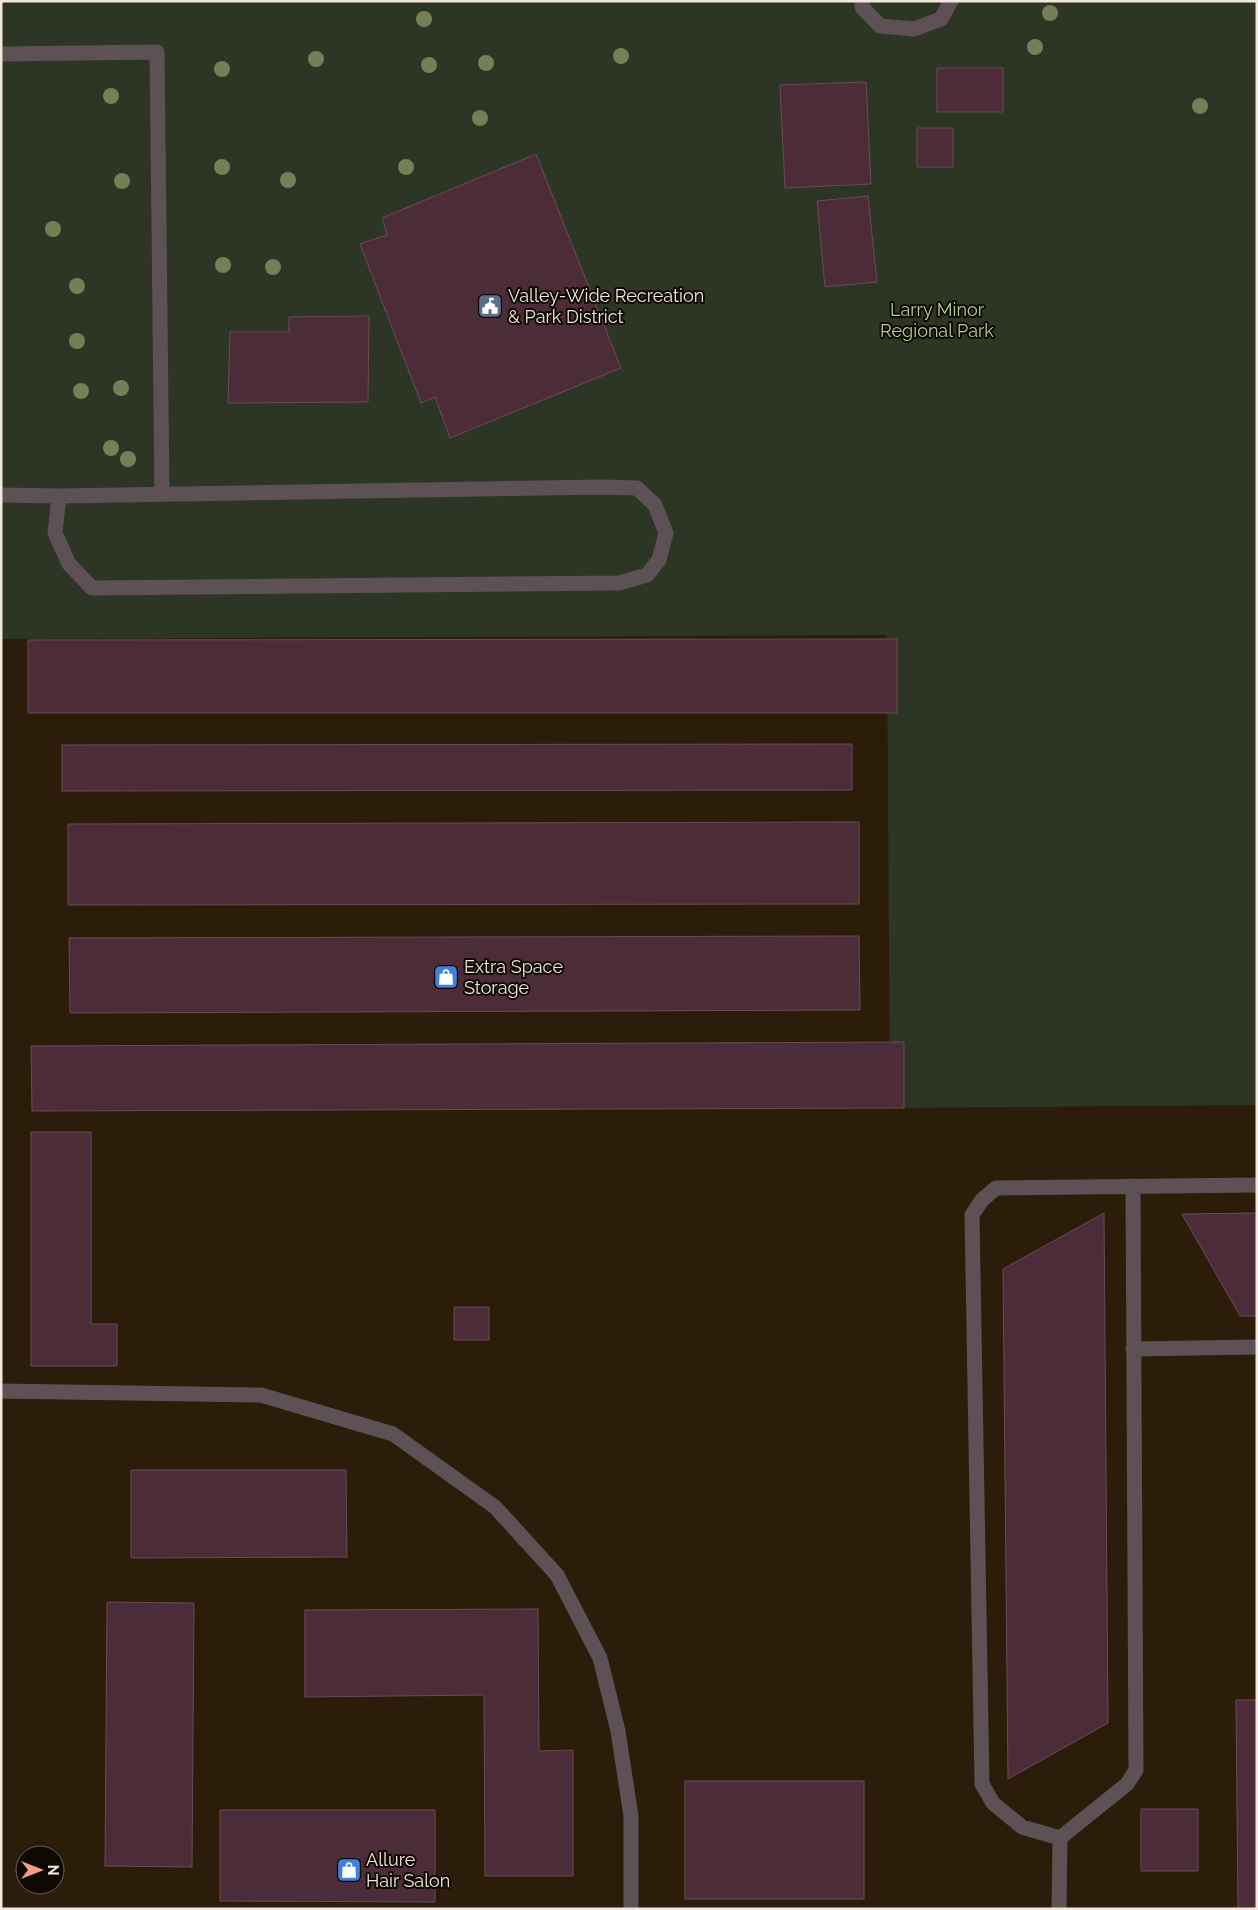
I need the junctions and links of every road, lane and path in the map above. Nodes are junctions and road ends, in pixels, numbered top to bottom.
1 (862, 1) edge
2 (950, 1) edge
3 (1, 54) edge
4 (162, 493) junction
5 (1, 495) edge
6 (59, 496) junction
7 (1257, 1185) edge
8 (1133, 1186) junction
9 (1257, 1347) edge
10 (1133, 1349) junction
11 (1, 1391) edge
12 (1060, 1838) junction
13 (631, 1909) edge
14 (1059, 1909) edge

1 - 2 lane
3 - 4 lane
4 - 6 lane
4 - 6 lane
5 - 6 lane
7 - 8 lane
8 - 10 lane
8 - 12 lane
9 - 10 lane
10 - 12 lane
11 - 13 lane
12 - 14 lane

